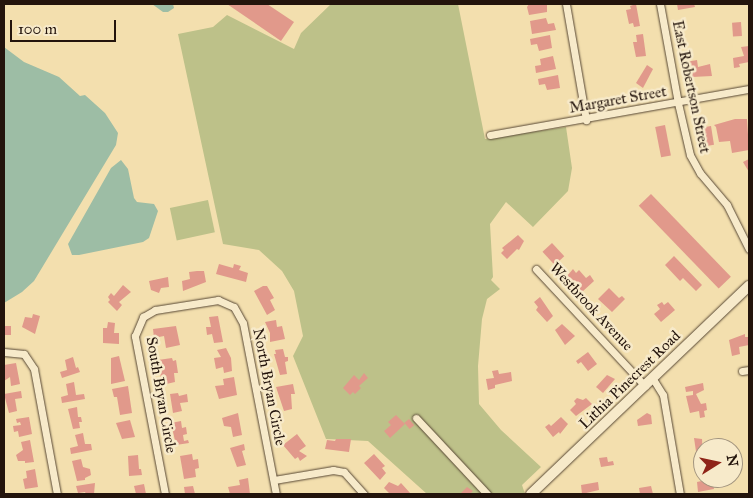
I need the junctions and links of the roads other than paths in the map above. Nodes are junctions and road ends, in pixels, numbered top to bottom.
1 (566, 4) edge
2 (660, 4) edge
3 (749, 89) edge
4 (678, 103) junction
5 (586, 120) junction
6 (490, 135) dead end
7 (749, 249) edge
8 (536, 269) dead end
9 (749, 286) edge
10 (186, 306) joint
11 (4, 352) edge
12 (649, 383) junction
13 (416, 418) dead end
14 (274, 480) junction
15 (57, 494) edge
16 (165, 494) edge
17 (276, 494) edge
18 (364, 494) edge
19 (487, 494) edge
20 (531, 494) edge
21 (680, 494) edge

1 - 5 street
2 - 4 street, East Robertson Street
3 - 4 street, Margaret Street
4 - 5 street, Margaret Street
4 - 7 street, East Robertson Street
5 - 6 street, Margaret Street
8 - 12 street, Westbrook Avenue
9 - 12 main road, Lithia Pinecrest Road
10 - 14 street, North Bryan Circle
10 - 16 street, South Bryan Circle
11 - 15 street
12 - 20 main road, Lithia Pinecrest Road
12 - 21 street, Westbrook Avenue
13 - 19 street
14 - 17 street, North Bryan Circle
14 - 18 street

